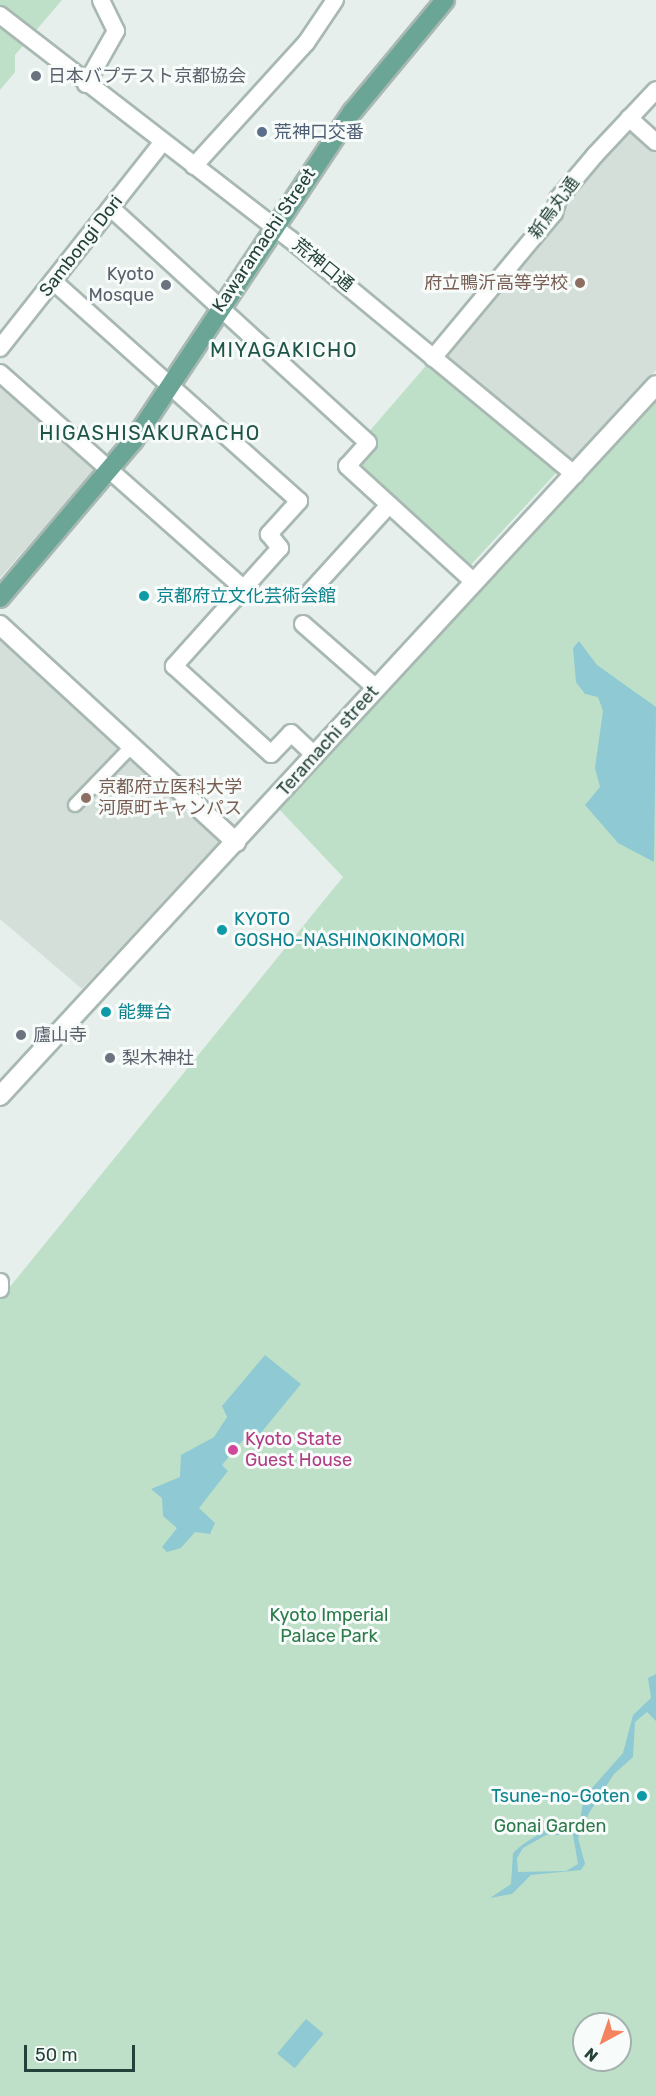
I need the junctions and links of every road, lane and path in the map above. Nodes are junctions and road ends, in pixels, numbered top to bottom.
1 (101, 0) edge
2 (335, 0) edge
3 (445, 0) edge
4 (0, 15) edge
5 (86, 84) junction
6 (656, 90) edge
7 (628, 118) junction
8 (656, 142) edge
9 (162, 143) junction
10 (194, 166) junction
11 (111, 208) junction
12 (272, 225) junction
13 (54, 281) junction
14 (218, 309) junction
15 (0, 348) edge
16 (433, 358) junction
17 (0, 373) edge
18 (656, 385) edge
19 (170, 386) junction
20 (110, 469) junction
21 (575, 475) junction
22 (390, 505) junction
23 (474, 582) junction
24 (243, 588) junction
25 (310, 592) dead end
26 (0, 598) edge
27 (303, 624) dead end
28 (0, 625) edge
29 (376, 688) junction
30 (132, 746) junction
31 (315, 755) junction
32 (75, 805) dead end
33 (236, 842) junction
34 (0, 1096) edge
35 (0, 1282) edge
36 (0, 1290) edge

1 - 5 street
2 - 10 street
3 - 12 main road, Kawaramachi Street
4 - 5 street, 荒神口通
5 - 9 street, 荒神口通
6 - 7 street, 新烏丸通
7 - 8 street
7 - 16 street, 新烏丸通
9 - 10 street, 荒神口通
9 - 11 street, Sambongi Dori
10 - 12 street, 荒神口通
11 - 13 street, Sambongi Dori
11 - 14 street
12 - 14 main road, Kawaramachi Street
12 - 16 street, 荒神口通
13 - 15 street, Sambongi Dori
13 - 19 street
14 - 19 main road, Kawaramachi Street
14 - 22 street
16 - 21 street, 荒神口通
17 - 20 street
18 - 21 street, Teramachi street
19 - 20 main road, Kawaramachi Street
19 - 24 street
20 - 24 street
20 - 26 main road, Kawaramachi Street
21 - 23 street, Teramachi street
22 - 23 street
22 - 25 street
23 - 29 street, Teramachi street
24 - 31 street
27 - 29 street
28 - 30 street
29 - 31 street, Teramachi street
30 - 32 street
30 - 33 street
31 - 33 street, Teramachi street
33 - 34 street, Teramachi street
35 - 36 street

